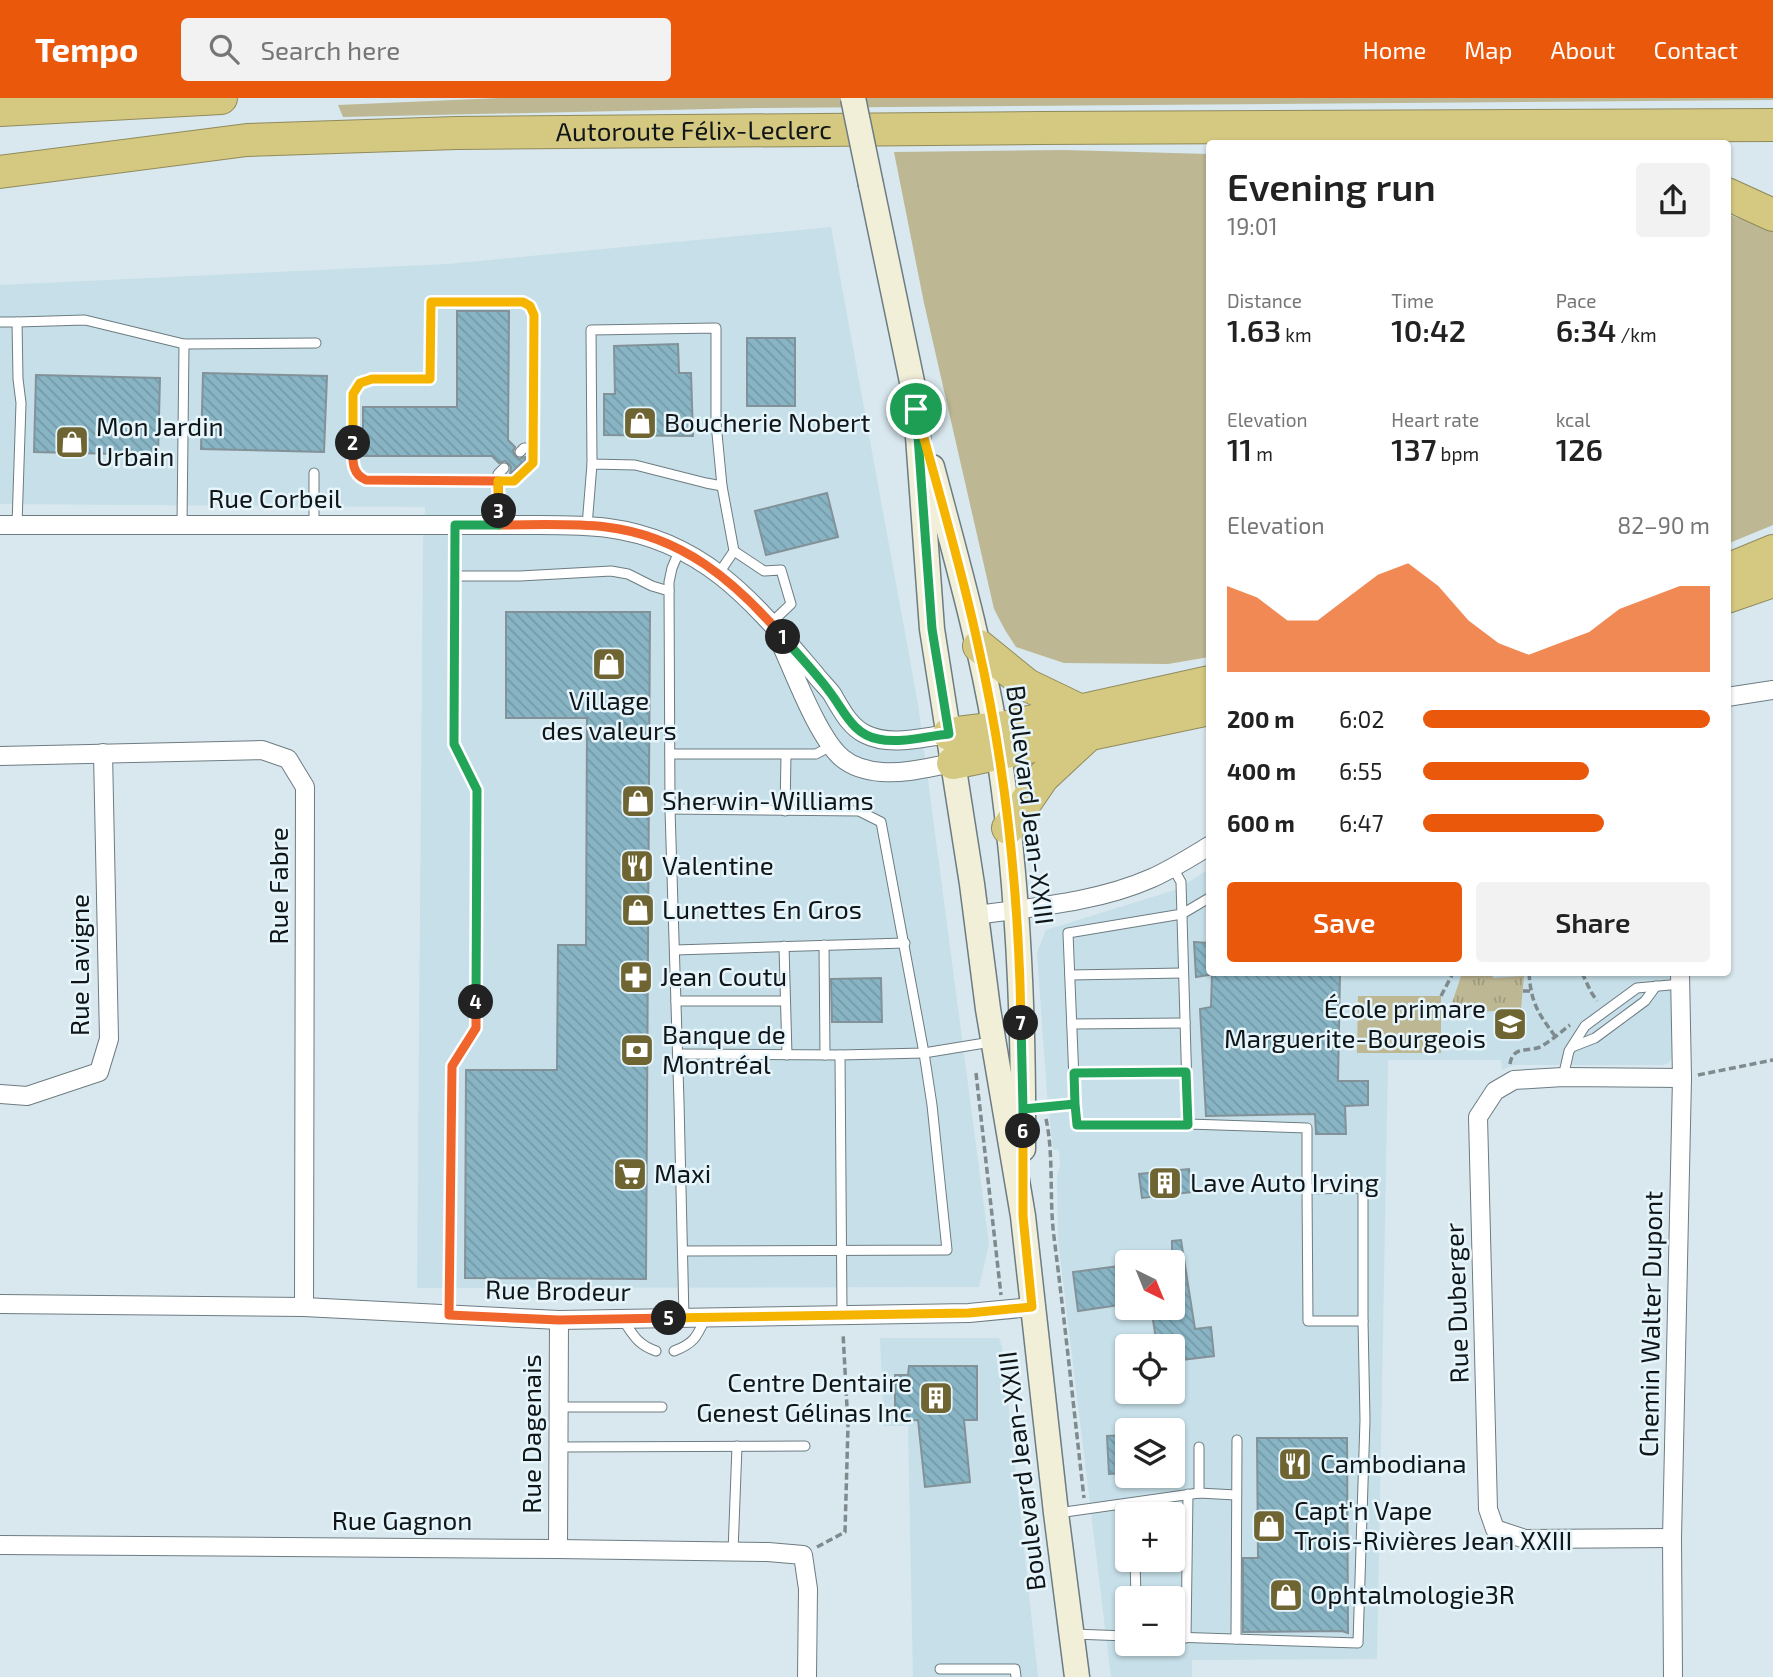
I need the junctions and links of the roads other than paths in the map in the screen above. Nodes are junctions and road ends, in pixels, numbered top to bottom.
1 (222, 98) edge
2 (853, 98) edge
3 (0, 110) edge
4 (1773, 125) edge
5 (1390, 127) junction
6 (1453, 140) edge
7 (247, 141) junction
8 (0, 151) edge
9 (0, 172) edge
10 (1731, 196) edge
11 (1773, 215) edge
12 (0, 322) edge
13 (17, 322) junction
14 (316, 343) dead end
15 (184, 344) junction
16 (916, 409) junction
17 (533, 448) junction
18 (520, 452) dead end
19 (592, 464) junction
20 (504, 468) dead end
21 (314, 473) dead end
22 (498, 481) junction
23 (722, 486) junction
24 (9, 525) edge
25 (182, 525) junction
26 (455, 525) junction
27 (499, 525) junction
28 (314, 526) junction
29 (587, 526) junction
30 (680, 549) junction
31 (734, 551) junction
32 (1773, 551) edge
33 (1731, 568) edge
34 (719, 573) junction
35 (454, 576) junction
36 (1773, 580) edge
37 (669, 592) junction
38 (1731, 596) edge
39 (771, 623) junction
40 (979, 646) junction
41 (1206, 683) edge
42 (1773, 691) edge
43 (1731, 696) edge
44 (1206, 709) edge
45 (1083, 723) junction
46 (997, 741) junction
47 (831, 746) junction
48 (951, 748) junction
49 (103, 753) junction
50 (670, 754) junction
51 (786, 755) junction
52 (0, 756) edge
53 (670, 809) junction
54 (785, 811) junction
55 (1008, 828) junction
56 (1206, 848) edge
57 (1173, 868) junction
58 (1206, 900) edge
59 (1016, 909) junction
60 (976, 915) junction
61 (1182, 915) junction
62 (905, 943) junction
63 (824, 945) junction
64 (784, 946) junction
65 (675, 950) junction
66 (1184, 973) junction
67 (1070, 975) junction
68 (1681, 978) edge
69 (1656, 986) junction
70 (676, 1001) junction
71 (786, 1002) junction
72 (1185, 1023) junction
73 (1072, 1024) junction
74 (993, 1041) junction
75 (1572, 1047) junction
76 (924, 1053) junction
77 (678, 1054) junction
78 (787, 1055) junction
79 (825, 1055) junction
80 (840, 1055) junction
81 (1186, 1072) junction
82 (1074, 1073) junction
83 (1563, 1077) junction
84 (1682, 1079) junction
85 (0, 1094) edge
86 (1075, 1104) junction
87 (1014, 1110) junction
88 (1188, 1125) junction
89 (1307, 1189) junction
90 (683, 1251) junction
91 (841, 1251) junction
92 (0, 1304) edge
93 (304, 1307) junction
94 (1032, 1307) junction
95 (842, 1314) junction
96 (449, 1315) junction
97 (706, 1317) junction
98 (684, 1318) junction
99 (622, 1319) junction
100 (559, 1320) junction
101 (1363, 1321) junction
102 (656, 1351) dead end
103 (674, 1351) dead end
104 (662, 1406) dead end
105 (558, 1407) junction
106 (1237, 1440) dead end
107 (737, 1446) junction
108 (805, 1446) dead end
109 (558, 1447) junction
110 (1199, 1447) dead end
111 (1199, 1493) junction
112 (1188, 1494) junction
113 (1236, 1495) junction
114 (1139, 1502) edge
115 (1115, 1505) edge
116 (1056, 1513) junction
117 (1672, 1538) junction
118 (0, 1545) edge
119 (558, 1549) junction
120 (733, 1552) junction
121 (1073, 1634) junction
122 (1115, 1636) edge
123 (1186, 1638) joint
124 (1236, 1639) junction
125 (940, 1669) dead end
126 (807, 1677) edge
127 (1016, 1677) edge
128 (1077, 1677) edge
129 (1674, 1677) edge

1 - 3 highway
2 - 16 street, Boulevard Jean-XXIII, bridge
4 - 5 highway
5 - 6 highway
5 - 7 highway, Autoroute Félix-Leclerc
7 - 8 highway
7 - 9 highway, Autoroute Félix-Leclerc
10 - 11 highway
12 - 13 lane
13 - 15 lane
13 - 24 lane
14 - 15 lane
15 - 25 lane
16 - 40 street, Boulevard Jean-XXIII
16 - 48 street, Boulevard Jean-XXIII
17 - 18 lane
17 - 22 lane
17 - 22 lane
19 - 23 lane
19 - 23 lane
19 - 29 lane
20 - 22 lane
21 - 28 lane
22 - 27 lane
23 - 31 lane
24 - 25 street, Rue Corbeil
25 - 28 street, Rue Corbeil
26 - 27 street, Rue Corbeil
26 - 28 street, Rue Corbeil
26 - 35 lane
27 - 29 street, Rue Corbeil
29 - 30 street, Rue Corbeil
30 - 34 street, Rue Corbeil
30 - 37 lane
31 - 34 lane
31 - 39 lane
32 - 33 highway
34 - 39 street, Rue Corbeil
35 - 37 lane
35 - 96 lane
36 - 38 highway
37 - 50 lane
39 - 47 street, Rue Corbeil
39 - 48 street, Rue Corbeil
40 - 45 highway
40 - 46 street, Boulevard Jean-XXIII
41 - 45 highway
42 - 43 street
44 - 45 highway
45 - 46 highway
45 - 55 highway
46 - 48 highway
46 - 55 street, Boulevard Jean-XXIII
47 - 48 street, Rue Corbeil
47 - 51 lane
48 - 60 street, Boulevard Jean-XXIII
49 - 52 street, Rue Fabre
49 - 85 street, Rue Lavigne
49 - 93 street, Rue Fabre
50 - 51 lane
50 - 53 lane
51 - 54 lane
53 - 54 lane
53 - 65 lane
54 - 62 lane
55 - 59 street, Boulevard Jean-XXIII
56 - 57 street
57 - 59 street
57 - 61 lane
58 - 61 lane
59 - 60 street
59 - 87 street, Boulevard Jean-XXIII
60 - 74 street, Boulevard Jean-XXIII
61 - 66 lane
61 - 67 lane
62 - 63 lane
62 - 76 lane
63 - 64 lane
63 - 79 lane
64 - 65 lane
64 - 71 lane
65 - 70 lane
66 - 67 lane
66 - 72 lane
67 - 73 lane
68 - 69 lane
68 - 84 street, Chemin Walter Dupont
69 - 75 lane
69 - 75 lane
70 - 71 lane
70 - 77 lane
71 - 78 lane
72 - 73 lane
72 - 81 lane
73 - 82 lane
74 - 76 lane
74 - 87 street, Boulevard Jean-XXIII
75 - 83 lane
76 - 80 lane
76 - 91 lane
77 - 78 lane
77 - 90 lane
78 - 79 lane
79 - 80 lane
80 - 91 lane
81 - 82 lane
81 - 88 lane
82 - 86 lane
83 - 84 street, Rue Duberger
83 - 117 street, Rue Duberger
84 - 117 street, Chemin Walter Dupont
86 - 87 lane
86 - 88 lane
87 - 94 street, Boulevard Jean-XXIII
88 - 89 lane
89 - 101 lane
89 - 101 lane
90 - 91 lane
90 - 98 lane
91 - 95 lane
92 - 93 street, Rue Brodeur
93 - 96 street, Rue Brodeur
94 - 95 street, Rue Brodeur
94 - 116 street, Boulevard Jean-XXIII
95 - 97 street, Rue Brodeur
96 - 100 street, Rue Brodeur
97 - 98 street, Rue Brodeur
97 - 103 lane
98 - 99 street, Rue Brodeur
99 - 100 street, Rue Brodeur
99 - 102 lane
100 - 105 street, Rue Dagenais
101 - 124 lane
104 - 105 lane
105 - 109 street, Rue Dagenais
106 - 113 lane
107 - 108 lane
107 - 109 lane
107 - 120 lane
109 - 119 street, Rue Dagenais
110 - 111 lane
111 - 112 lane
111 - 113 lane
112 - 114 lane
112 - 123 lane
113 - 124 lane
115 - 116 lane
116 - 121 street, Boulevard Jean-XXIII
117 - 129 street, Chemin Walter Dupont
118 - 119 street, Rue Gagnon
119 - 120 street, Rue Gagnon
120 - 126 street, Rue Gagnon
121 - 122 lane
121 - 128 street, Boulevard Jean-XXIII
123 - 124 lane
125 - 127 lane

